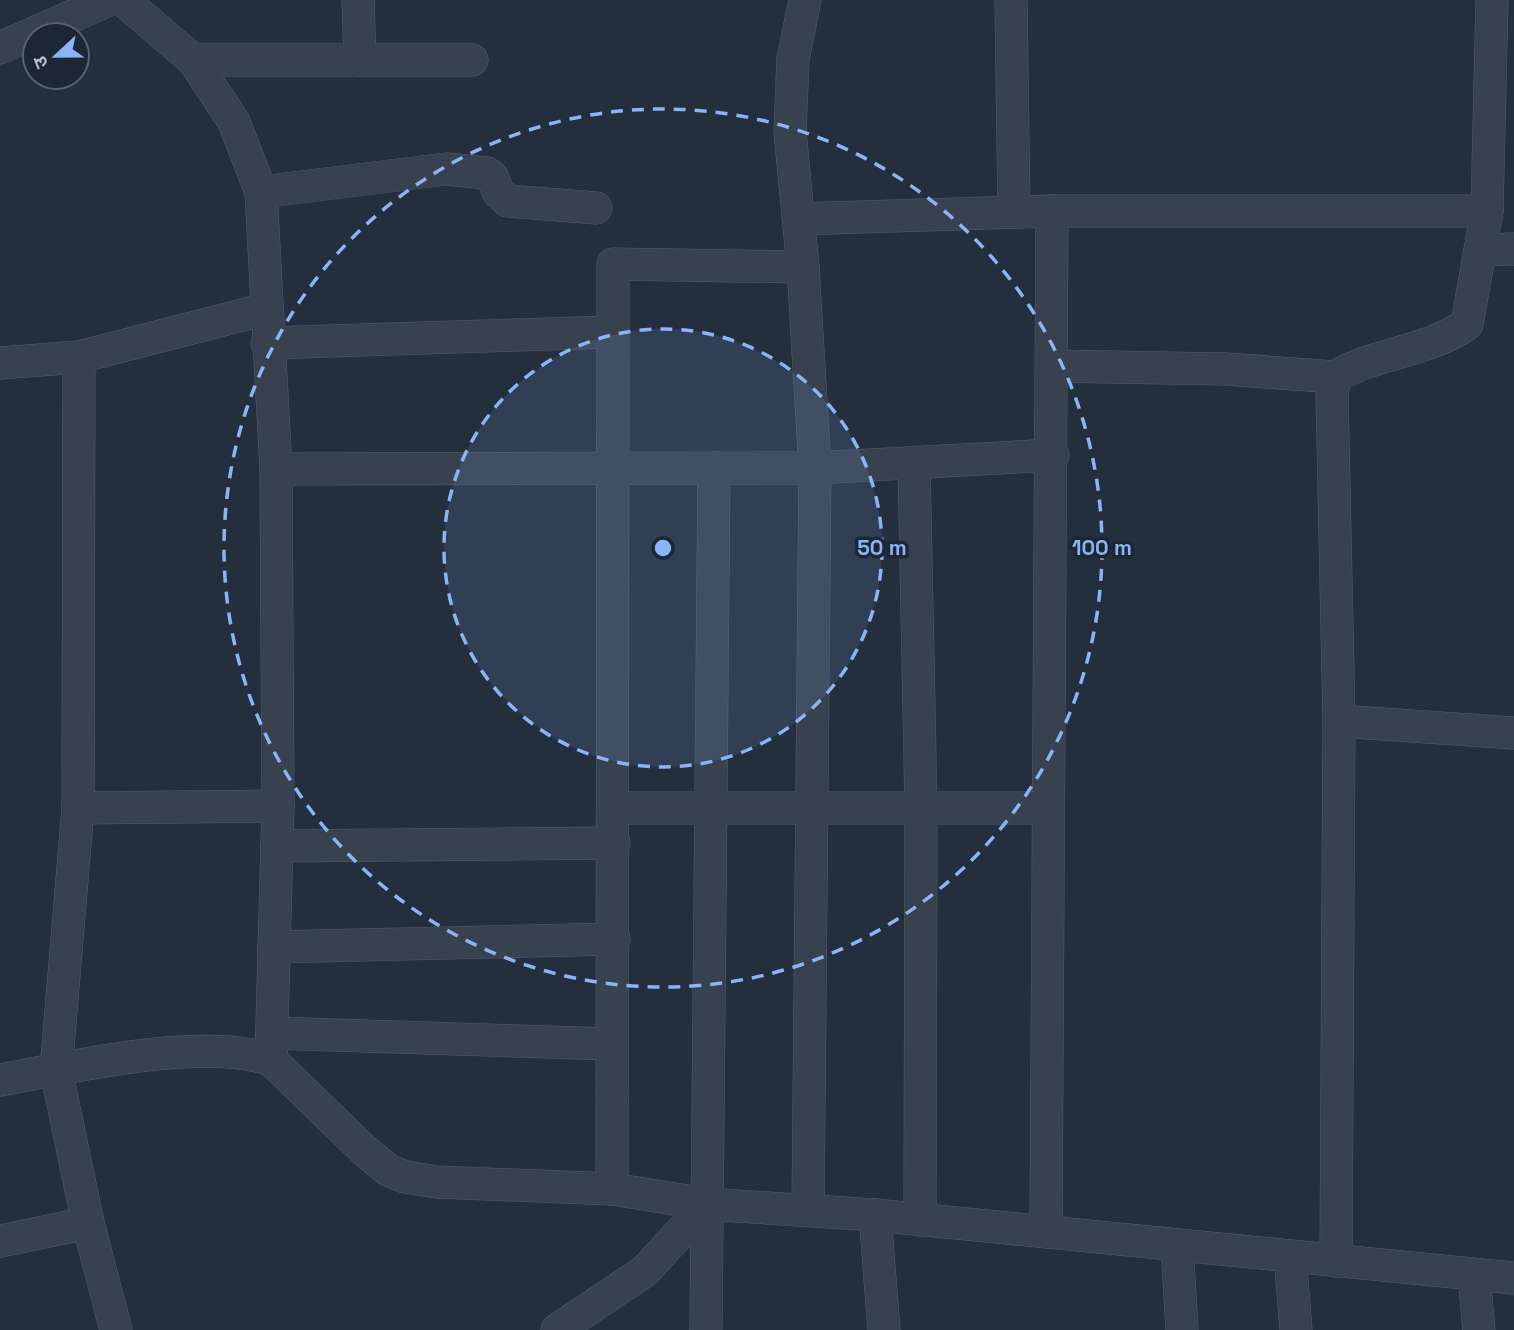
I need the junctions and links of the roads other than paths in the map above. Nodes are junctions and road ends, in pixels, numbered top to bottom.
1 (109, 0) edge
2 (123, 0) edge
3 (358, 0) edge
4 (805, 0) edge
5 (1011, 0) edge
6 (1492, 0) edge
7 (0, 48) edge
8 (193, 60) junction
9 (360, 60) junction
10 (472, 60) dead end
11 (261, 192) junction
12 (596, 208) dead end
13 (1052, 211) junction
14 (1487, 211) junction
15 (1014, 212) junction
16 (799, 219) junction
17 (1514, 249) edge
18 (1480, 250) junction
19 (803, 267) junction
20 (266, 309) junction
21 (611, 332) junction
22 (267, 343) junction
23 (79, 357) junction
24 (0, 363) edge
25 (1052, 366) junction
26 (1335, 377) junction
27 (1053, 455) junction
28 (914, 462) junction
29 (276, 468) junction
30 (714, 468) junction
31 (815, 468) junction
32 (615, 469) junction
33 (1339, 721) junction
34 (1514, 733) edge
35 (278, 806) junction
36 (78, 808) junction
37 (614, 808) junction
38 (710, 808) junction
39 (814, 808) junction
40 (921, 808) junction
41 (1047, 808) junction
42 (614, 843) junction
43 (277, 846) junction
44 (614, 939) junction
45 (274, 947) junction
46 (612, 1044) junction
47 (272, 1046) junction
48 (55, 1070) junction
49 (0, 1080) edge
50 (612, 1189) junction
51 (705, 1204) junction
52 (808, 1210) junction
53 (875, 1215) junction
54 (920, 1220) junction
55 (88, 1223) junction
56 (1046, 1232) junction
57 (0, 1241) edge
58 (1177, 1245) junction
59 (1290, 1256) junction
60 (1336, 1261) junction
61 (1474, 1276) junction
62 (1514, 1278) edge
63 (116, 1330) edge
64 (557, 1330) edge
65 (706, 1330) edge
66 (884, 1330) edge
67 (1182, 1330) edge
68 (1296, 1330) edge
69 (1479, 1330) edge

1 - 7 street
2 - 8 street
3 - 9 street
4 - 16 street
5 - 15 street
6 - 14 street
8 - 9 street
8 - 11 street
9 - 10 street
11 - 12 street
11 - 20 street
13 - 14 street
13 - 15 street
13 - 25 street
14 - 18 street
15 - 16 street
16 - 19 street
17 - 18 street
18 - 26 street
19 - 21 street
19 - 31 street
20 - 22 street
20 - 23 street
21 - 22 street
21 - 32 street
22 - 29 street
23 - 24 street
23 - 36 street
25 - 26 street
25 - 27 street
26 - 33 street
27 - 28 street
27 - 41 street
28 - 31 street
28 - 40 street
29 - 32 street
29 - 35 street
30 - 31 street
30 - 32 street
30 - 38 street
31 - 39 street
32 - 37 street
33 - 34 street
33 - 60 street
35 - 36 street
35 - 43 street
36 - 48 street
37 - 38 street
37 - 42 street
38 - 39 street
38 - 51 street
39 - 40 street
39 - 52 street
40 - 41 street
40 - 54 street
41 - 56 street
42 - 43 street
42 - 44 street
43 - 45 street
44 - 45 street
44 - 46 street
45 - 47 street
46 - 47 street
46 - 50 street
47 - 48 street
47 - 50 street
48 - 49 street
48 - 55 street
50 - 51 street
51 - 52 street
51 - 64 street
51 - 65 street
52 - 53 street
53 - 54 street
53 - 66 street
54 - 56 street
55 - 57 street
55 - 63 street
56 - 58 street
58 - 59 street
58 - 67 street
59 - 60 street
59 - 68 street
60 - 61 street
61 - 62 street
61 - 69 street

